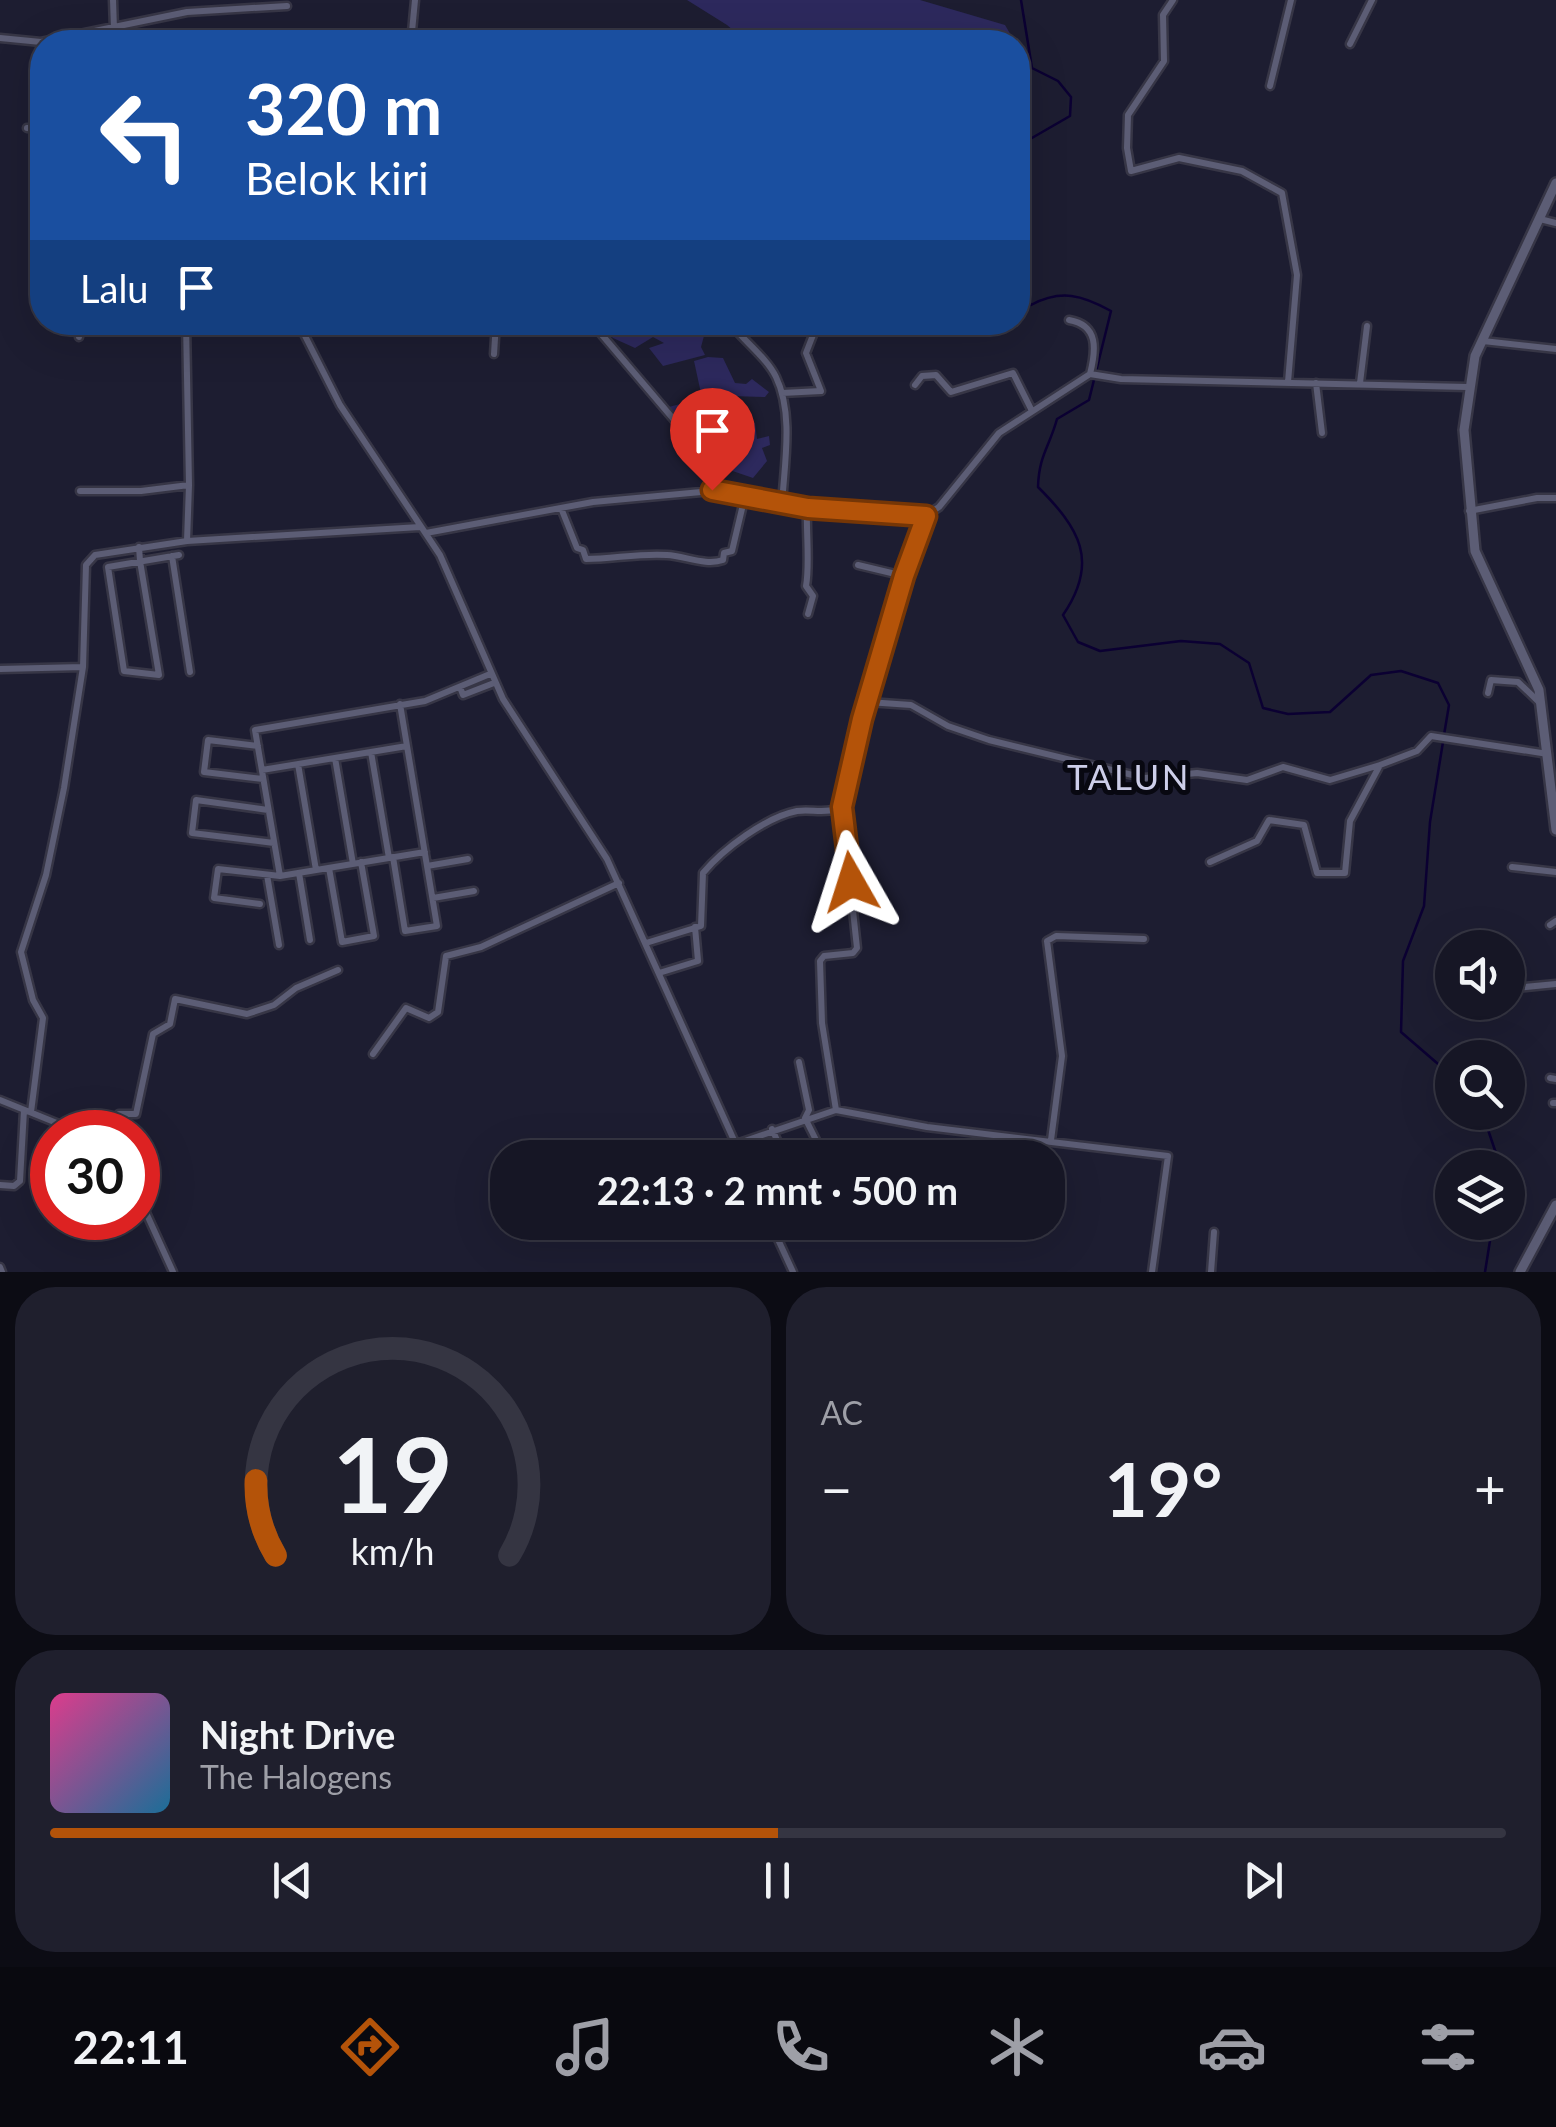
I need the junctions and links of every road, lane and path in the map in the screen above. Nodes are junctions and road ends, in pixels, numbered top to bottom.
1 (113, 0) edge
2 (415, 0) edge
3 (1172, 0) edge
4 (1291, 0) edge
5 (1372, 0) edge
6 (287, 6) dead end
7 (114, 28) junction
8 (103, 30) edge
9 (412, 30) edge
10 (0, 38) edge
11 (30, 41) edge
12 (1350, 44) dead end
13 (1270, 86) dead end
14 (26, 128) dead end
15 (30, 128) edge
16 (1556, 183) edge
17 (1540, 219) junction
18 (1556, 223) edge
19 (1069, 320) dead end
20 (1367, 326) dead end
21 (186, 335) edge
22 (305, 335) edge
23 (495, 335) edge
24 (602, 335) edge
25 (740, 335) edge
26 (813, 335) edge
27 (1481, 341) junction
28 (1556, 349) edge
29 (494, 354) dead end
30 (1092, 374) junction
31 (1288, 382) junction
32 (1316, 382) junction
33 (1360, 383) junction
34 (915, 385) dead end
35 (1467, 387) junction
36 (782, 393) junction
37 (1031, 410) junction
38 (1322, 433) dead end
39 (189, 485) junction
40 (712, 490) junction
41 (80, 492) dead end
42 (745, 496) junction
43 (1556, 498) edge
44 (782, 505) junction
45 (560, 508) junction
46 (808, 508) junction
47 (1469, 512) junction
48 (926, 516) junction
49 (424, 530) junction
50 (188, 541) junction
51 (139, 548) junction
52 (140, 561) junction
53 (858, 565) dead end
54 (904, 576) junction
55 (808, 614) dead end
56 (0, 668) edge
57 (84, 668) junction
58 (190, 672) dead end
59 (490, 674) junction
60 (494, 684) junction
61 (460, 687) junction
62 (1488, 693) dead end
63 (868, 702) junction
64 (1541, 703) junction
65 (400, 704) junction
66 (258, 746) junction
67 (407, 746) junction
68 (1550, 749) edge
69 (371, 752) junction
70 (335, 758) junction
71 (298, 764) junction
72 (1380, 765) junction
73 (263, 775) junction
74 (842, 807) junction
75 (268, 810) junction
76 (1556, 830) edge
77 (274, 843) junction
78 (425, 852) junction
79 (391, 858) junction
80 (468, 860) dead end
81 (1210, 862) dead end
82 (357, 863) junction
83 (427, 866) junction
84 (1512, 867) dead end
85 (330, 868) junction
86 (316, 870) junction
87 (1556, 872) edge
88 (299, 873) junction
89 (268, 875) junction
90 (280, 876) junction
91 (619, 883) junction
92 (474, 891) dead end
93 (432, 898) junction
94 (260, 904) dead end
95 (695, 928) junction
96 (1144, 939) dead end
97 (310, 940) dead end
98 (646, 943) junction
99 (278, 945) dead end
100 (338, 970) dead end
101 (659, 974) junction
102 (1556, 984) edge
103 (1525, 987) edge
104 (372, 1054) dead end
105 (799, 1062) dead end
106 (0, 1100) edge
107 (137, 1110) edge
108 (836, 1110) junction
109 (27, 1111) junction
110 (30, 1112) edge
111 (805, 1118) junction
112 (772, 1129) junction
113 (734, 1140) edge
114 (746, 1140) edge
115 (777, 1140) edge
116 (816, 1140) edge
117 (1051, 1140) joint
118 (1065, 1142) edge
119 (0, 1185) edge
120 (1555, 1208) edge
121 (1214, 1232) dead end
122 (159, 1240) edge
123 (778, 1240) edge
124 (173, 1272) edge
125 (792, 1272) edge
126 (1152, 1272) edge
127 (1211, 1272) edge
128 (1520, 1272) edge

1 - 7 street
2 - 9 street
3 - 31 street
4 - 13 street
5 - 12 street
6 - 7 street
7 - 8 street
10 - 11 street
14 - 15 street
16 - 17 main road
17 - 18 street
17 - 27 main road
19 - 30 street
20 - 33 street
21 - 39 street
22 - 49 street
23 - 29 street
24 - 40 street
25 - 36 street
26 - 36 street
27 - 28 street
27 - 35 main road
30 - 31 street
30 - 37 street
31 - 32 street
32 - 33 street
32 - 38 street
33 - 35 street
34 - 37 street
35 - 47 main road
36 - 44 street
37 - 48 street
39 - 41 street
39 - 50 street
40 - 42 street
40 - 45 street
42 - 44 street
42 - 45 street
43 - 47 street
44 - 46 street
45 - 49 street
46 - 48 street
46 - 55 street
47 - 64 main road
48 - 54 street
49 - 50 street
49 - 59 street
50 - 51 street
51 - 52 street
51 - 57 street
52 - 52 street
52 - 58 street
53 - 54 street
54 - 63 street
56 - 57 street
57 - 109 street
59 - 60 street
59 - 61 street
60 - 61 street
60 - 91 street
61 - 65 street
62 - 64 street
63 - 72 street
63 - 74 street
64 - 68 main road
65 - 66 street
65 - 67 street
66 - 73 street
66 - 73 street
67 - 69 street
67 - 78 street
68 - 72 street
68 - 76 main road
69 - 70 street
69 - 79 street
70 - 71 street
70 - 82 street
71 - 73 street
71 - 86 street
72 - 81 street
73 - 75 street
74 - 95 street
74 - 108 street
75 - 77 street
75 - 77 street
77 - 90 street
78 - 79 street
78 - 83 street
79 - 82 street
79 - 93 street
80 - 83 street
82 - 85 street
82 - 85 street
83 - 93 street
84 - 87 street
85 - 86 street
86 - 88 street
88 - 90 street
88 - 97 street
89 - 90 street
89 - 94 street
89 - 99 street
91 - 98 street
91 - 104 street
92 - 93 street
95 - 98 street
95 - 101 street
96 - 117 street
98 - 101 street
100 - 107 street
101 - 113 street
102 - 103 street
105 - 111 street
106 - 109 street
108 - 111 street
108 - 117 street
109 - 110 street
109 - 119 street
111 - 112 street
111 - 116 street
112 - 114 street
112 - 115 street
118 - 126 street
120 - 128 main road
121 - 127 street
122 - 124 street
123 - 125 street

